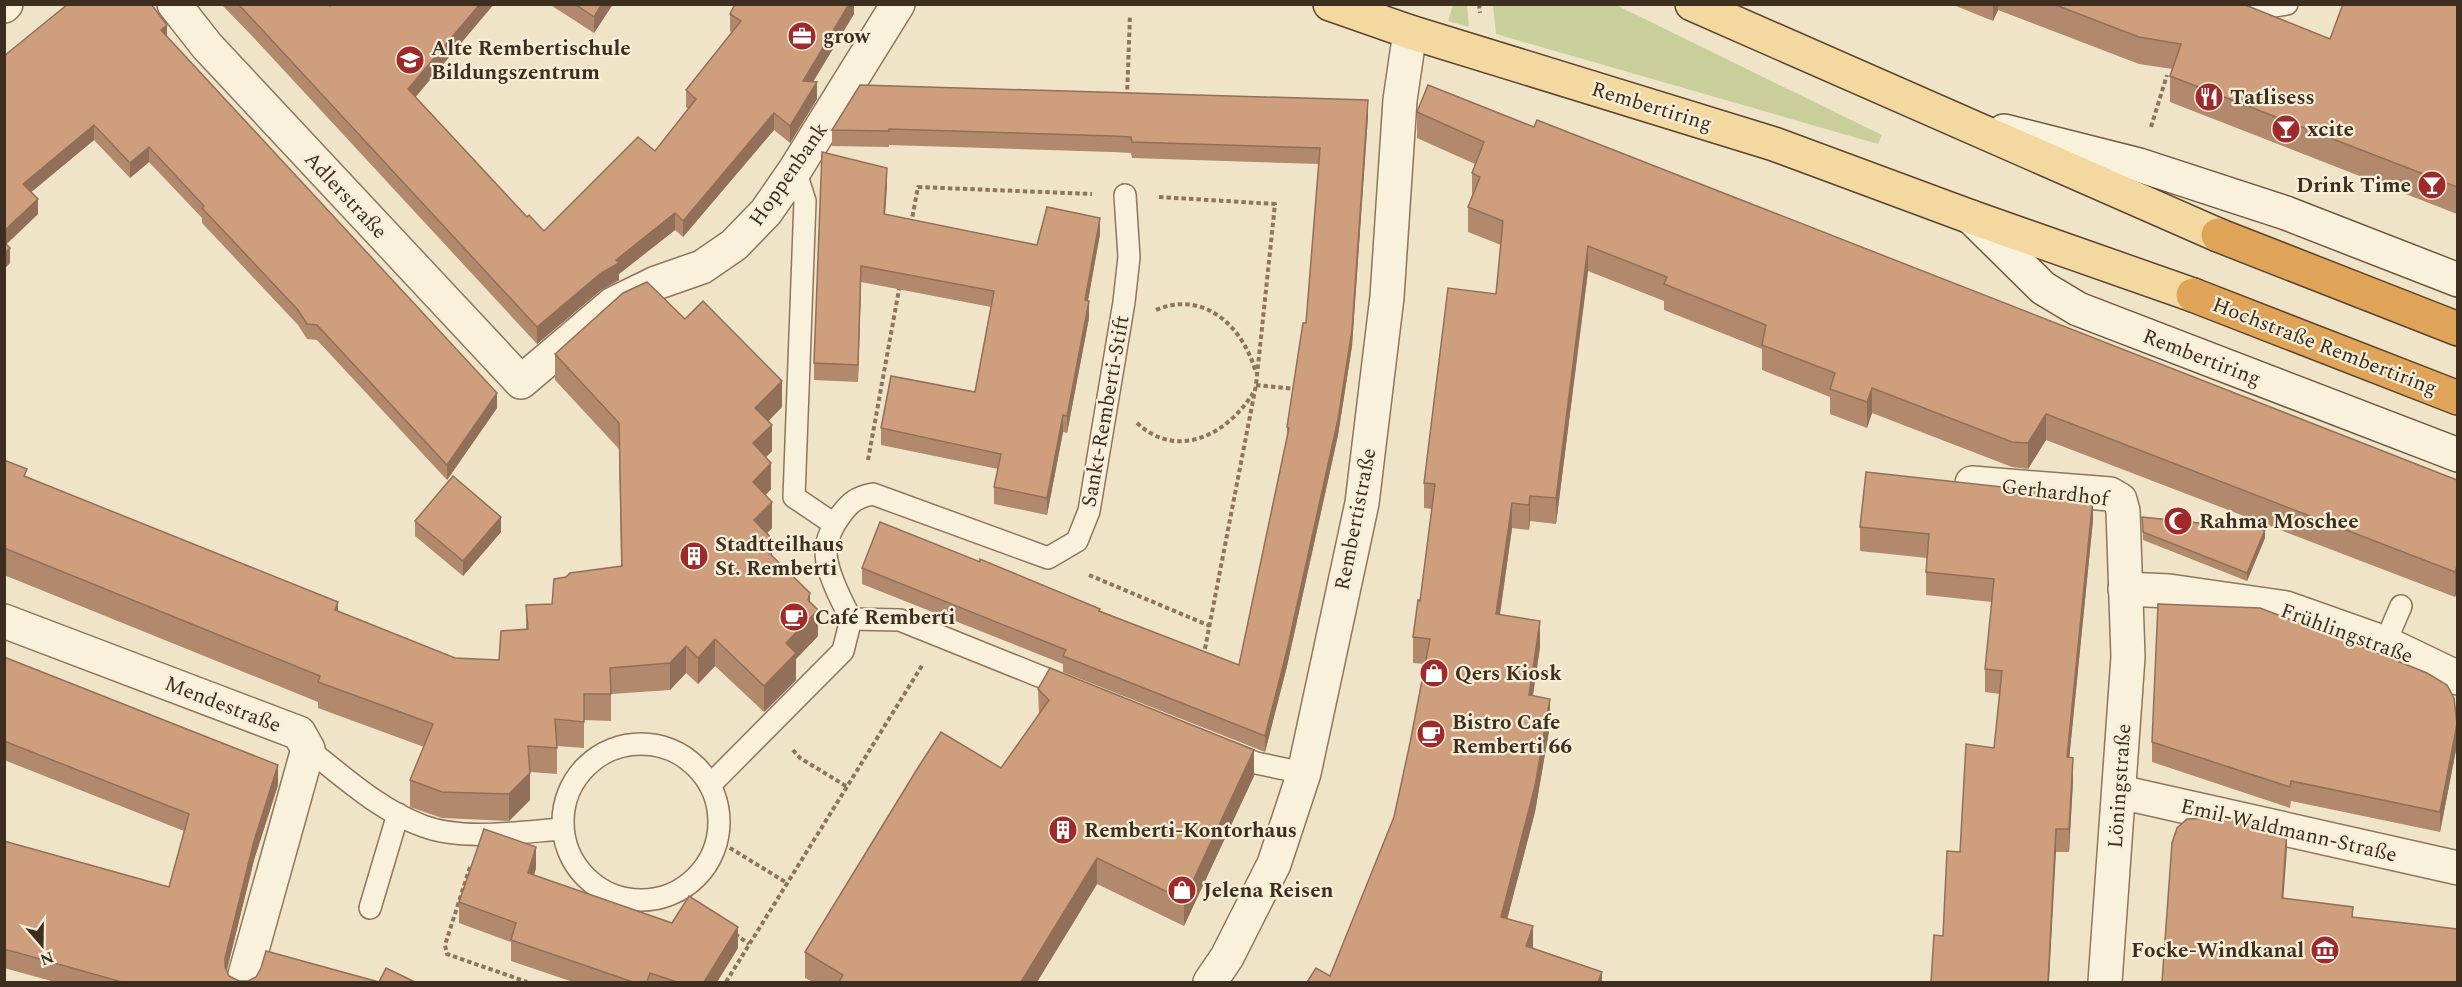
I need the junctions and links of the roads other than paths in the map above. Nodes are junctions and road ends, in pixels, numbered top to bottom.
1 (174, 4) edge
2 (898, 4) edge
3 (1330, 4) edge
4 (1692, 4) edge
5 (2259, 4) edge
6 (2287, 4) edge
7 (1410, 32) junction
8 (1941, 115) junction
9 (795, 170) junction
10 (1125, 195) road end
11 (1971, 217) junction
12 (2218, 234) joint
13 (2457, 280) edge
14 (2193, 295) joint
15 (2457, 329) edge
16 (521, 382) joint
17 (2457, 398) edge
18 (2457, 456) edge
19 (1972, 483) edge
20 (834, 524) junction
21 (2125, 589) junction
22 (2401, 606) dead end
23 (851, 619) junction
24 (4, 621) edge
25 (2385, 643) junction
26 (2457, 678) edge
27 (1092, 697) edge
28 (303, 741) junction
29 (1212, 745) edge
30 (1304, 773) junction
31 (711, 785) junction
32 (2120, 792) junction
33 (398, 814) junction
34 (562, 829) junction
35 (2457, 868) edge
36 (370, 908) dead end
37 (243, 982) edge
38 (1210, 982) edge
39 (2105, 982) edge

1 - 16 street, Adlerstraße
2 - 9 street, Hoppenbank
3 - 7 main road, Rembertiring
4 - 8 main road
5 - 6 lane
7 - 11 main road, Rembertiring
7 - 30 street, Rembertistraße
8 - 12 main road
8 - 13 street
9 - 16 street, Hoppenbank
9 - 20 lane
10 - 20 lane, Sankt-Remberti-Stift
11 - 14 main road, Rembertiring
11 - 18 street, Rembertiring
12 - 15 highway
14 - 17 highway, Hochstraße Rembertiring
19 - 21 street, Gerhardhof
20 - 23 lane
21 - 25 street, Frühlingstraße
21 - 32 street, Löningstraße
22 - 25 lane
23 - 27 lane
23 - 31 lane
24 - 28 street, Mendestraße
25 - 26 street, Frühlingstraße
28 - 33 lane
28 - 37 street
29 - 30 lane
30 - 38 street, Rembertistraße
31 - 34 lane
31 - 34 lane
32 - 35 street, Emil-Waldmann-Straße
32 - 39 street, Löningstraße
33 - 34 lane
33 - 36 lane

